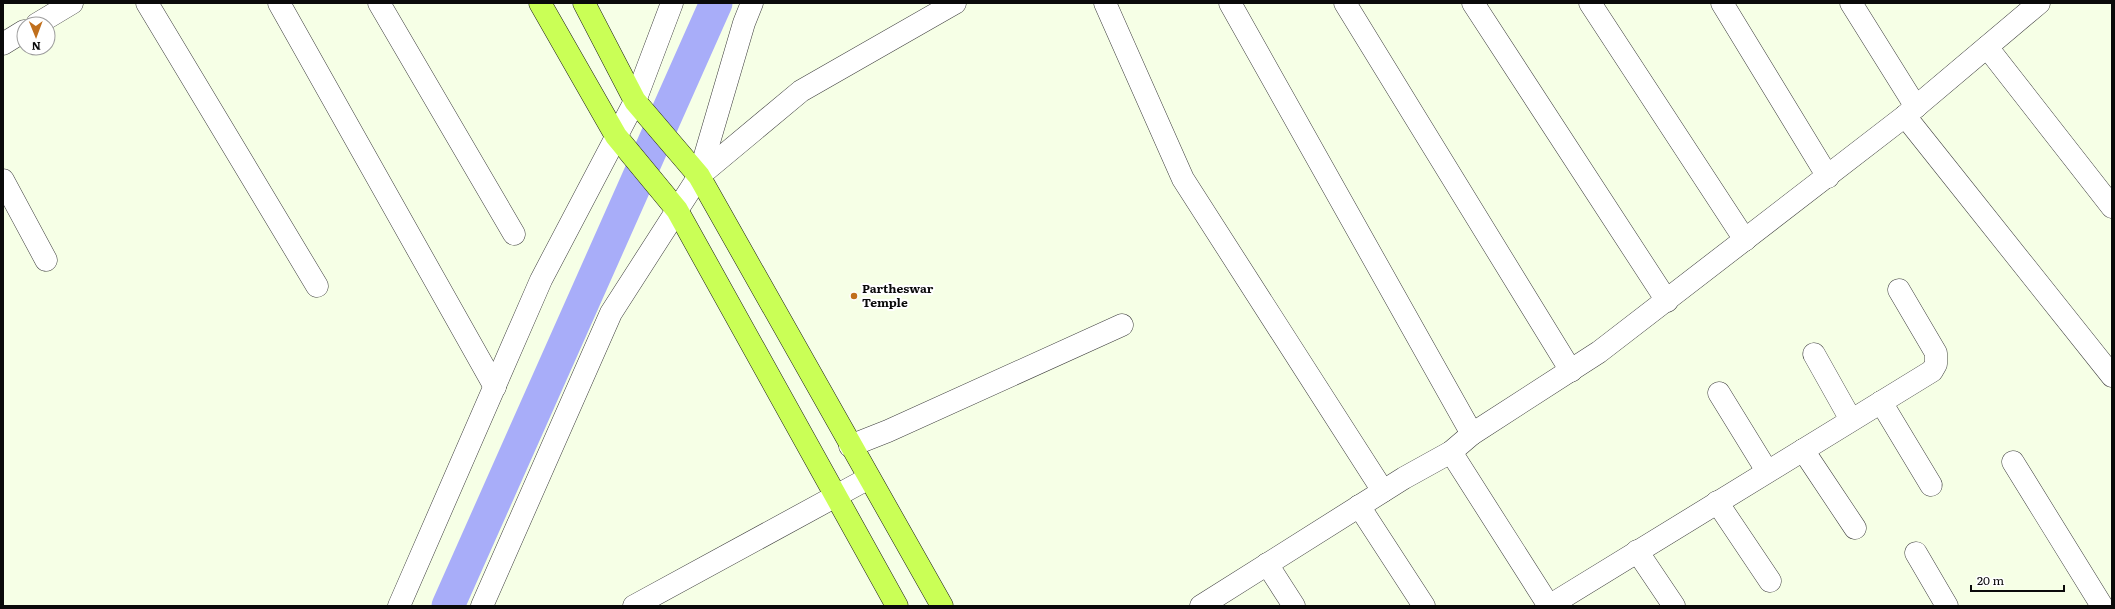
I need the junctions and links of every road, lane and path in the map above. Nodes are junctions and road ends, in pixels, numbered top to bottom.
1 (72, 3) edge
2 (147, 3) edge
3 (279, 3) edge
4 (379, 3) edge
5 (540, 3) edge
6 (584, 3) edge
7 (672, 3) edge
8 (752, 3) edge
9 (955, 3) edge
10 (1105, 3) edge
11 (1230, 3) edge
12 (1345, 3) edge
13 (1473, 3) edge
14 (1590, 3) edge
15 (1722, 3) edge
16 (1851, 3) edge
17 (2039, 3) edge
18 (50, 16) edge
19 (16, 36) edge
20 (3, 44) edge
21 (1987, 47) junction
22 (635, 101) junction
23 (1910, 112) junction
24 (616, 136) junction
25 (699, 176) junction
26 (1828, 177) junction
27 (3, 180) edge
28 (2112, 207) edge
29 (677, 210) junction
30 (514, 234) dead end
31 (1745, 240) junction
32 (46, 260) dead end
33 (317, 286) dead end
34 (1898, 290) dead end
35 (1667, 301) junction
36 (1122, 325) dead end
37 (1814, 354) dead end
38 (1571, 371) junction
39 (2112, 376) edge
40 (495, 387) junction
41 (1720, 393) dead end
42 (1881, 402) junction
43 (1851, 420) junction
44 (1472, 434) junction
45 (850, 446) junction
46 (1803, 450) junction
47 (1451, 452) junction
48 (2013, 462) dead end
49 (1767, 471) junction
50 (869, 478) junction
51 (1931, 485) dead end
52 (1383, 491) junction
53 (835, 496) junction
54 (1717, 502) junction
55 (1359, 506) junction
56 (1855, 528) dead end
57 (1637, 551) junction
58 (1916, 553) dead end
59 (1267, 564) junction
60 (1770, 581) dead end
61 (399, 606) edge
62 (482, 606) edge
63 (634, 606) edge
64 (897, 606) edge
65 (942, 606) edge
66 (1201, 606) edge
67 (1294, 606) edge
68 (1424, 606) edge
69 (1549, 606) edge
70 (1674, 606) edge
71 (1947, 606) edge
72 (2102, 606) edge

1 - 18 street
2 - 33 street
3 - 40 street
4 - 30 street
5 - 24 main road
6 - 22 main road
7 - 22 street
8 - 25 street
9 - 25 street
10 - 52 street
11 - 44 street
12 - 38 street
13 - 35 street
14 - 31 street
15 - 26 street
16 - 23 street
17 - 21 street
19 - 20 street
21 - 23 street
21 - 28 street
22 - 24 street
22 - 25 main road
23 - 26 street
23 - 39 street
24 - 29 main road
24 - 40 street
25 - 29 street
25 - 45 main road
26 - 31 street
27 - 32 street
29 - 53 main road
29 - 62 street
31 - 35 street
34 - 42 street
35 - 38 street
36 - 45 street
37 - 43 street
38 - 44 street
40 - 61 street
41 - 49 street
42 - 43 street
42 - 51 street
43 - 46 street
44 - 47 street
45 - 50 main road
46 - 49 street
46 - 56 street
47 - 52 street
47 - 69 street
48 - 72 street
49 - 54 street
50 - 53 street
50 - 65 main road
52 - 55 street
53 - 63 street
53 - 64 main road
54 - 57 street
54 - 60 street
55 - 59 street
55 - 68 street
57 - 69 street
57 - 70 street
58 - 71 street
59 - 66 street
59 - 67 street

